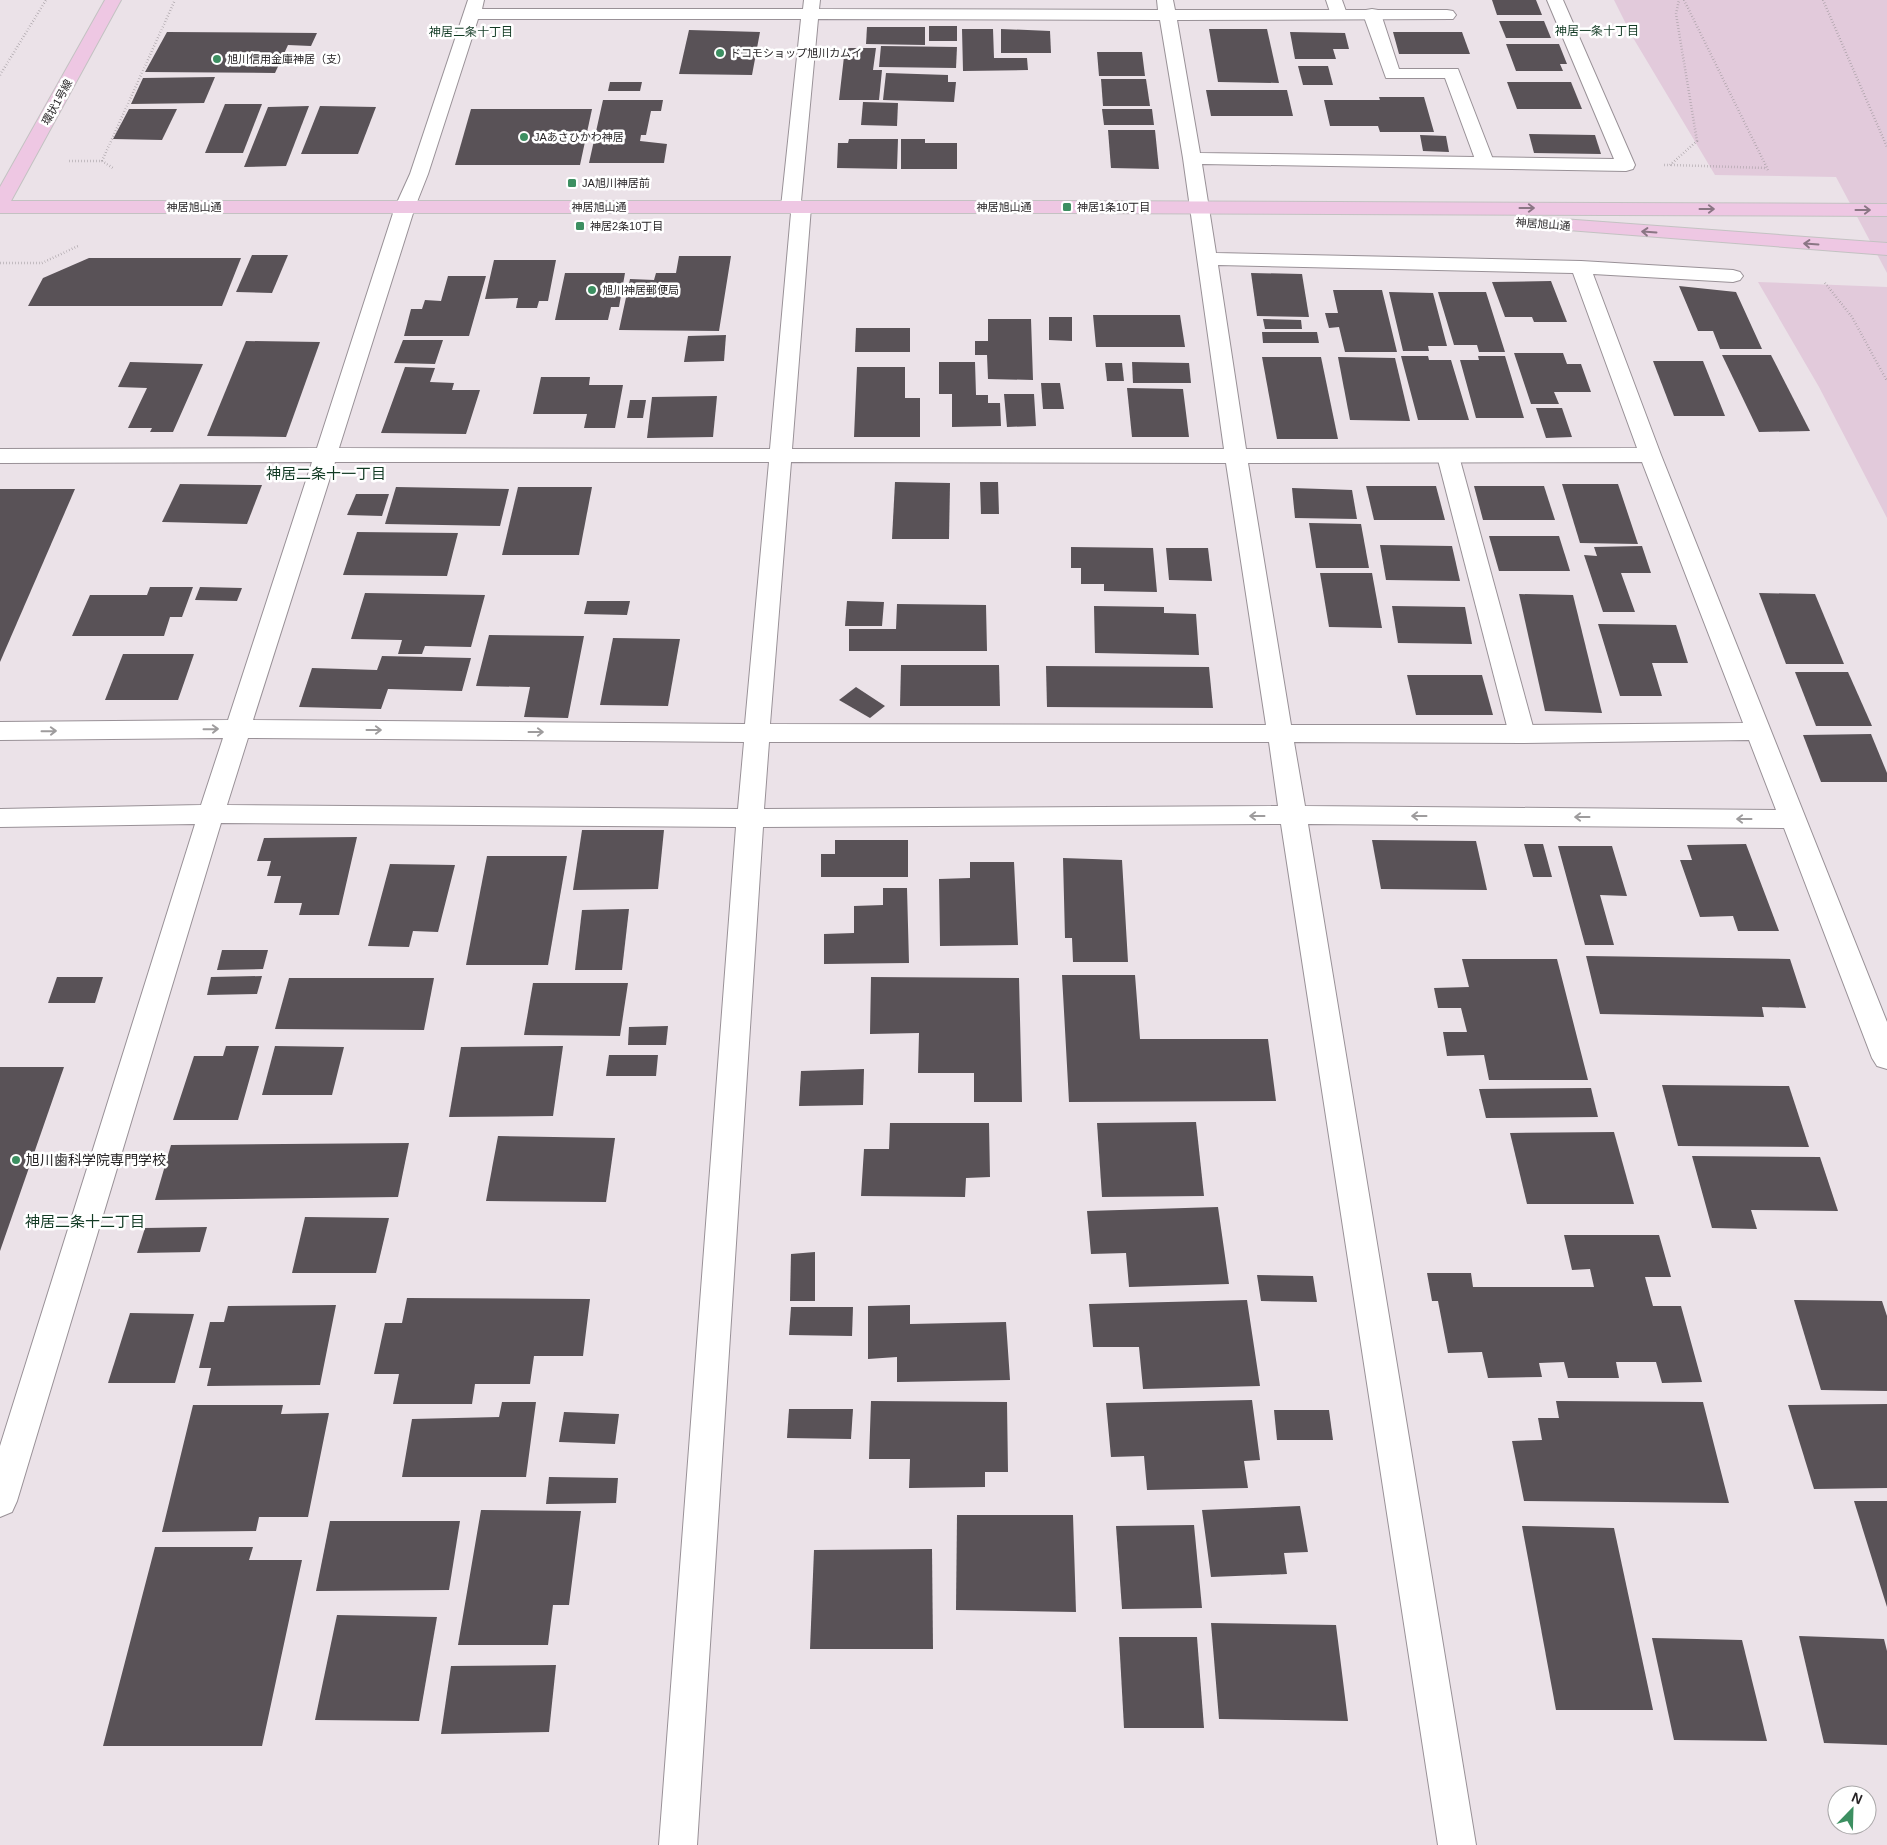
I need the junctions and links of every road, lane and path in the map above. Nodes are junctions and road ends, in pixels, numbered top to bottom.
1 (46, 0) edge
2 (113, 0) edge
3 (175, 0) edge
4 (1555, 0) edge
5 (1679, 0) edge
6 (1684, 0) edge
7 (1823, 0) edge
8 (1166, 6) edge
9 (474, 7) edge
10 (811, 7) edge
11 (1336, 7) edge
12 (1372, 14) junction
13 (1447, 15) dead end
14 (0, 75) edge
15 (1887, 147) edge
16 (1192, 158) junction
17 (1485, 162) junction
18 (1626, 165) junction
19 (1670, 165) junction
20 (1766, 168) junction
21 (116, 171) dead end
22 (1770, 175) dead end
23 (0, 206) edge
24 (405, 207) junction
25 (796, 207) junction
26 (1199, 207) junction
27 (1887, 210) edge
28 (78, 246) dead end
29 (1887, 249) edge
30 (1206, 259) junction
31 (0, 264) edge
32 (1581, 266) junction
33 (1733, 276) dead end
34 (1821, 277) dead end
35 (1887, 381) edge
36 (326, 454) junction
37 (781, 455) junction
38 (1650, 455) junction
39 (0, 456) edge
40 (1448, 456) junction
41 (1236, 457) junction
42 (239, 729) junction
43 (0, 731) edge
44 (1758, 731) junction
45 (1281, 733) junction
46 (757, 734) junction
47 (1522, 734) junction
48 (212, 814) junction
49 (1293, 815) junction
50 (0, 818) edge
51 (750, 818) junction
52 (1793, 819) junction
53 (1887, 1058) edge
54 (0, 1501) edge
55 (678, 1845) edge
56 (1457, 1845) edge

1 - 14 path
2 - 23 main road, 環状1号線
3 - 21 path
4 - 18 street
5 - 19 path
6 - 20 path
7 - 15 path
8 - 10 street
8 - 11 street
8 - 16 street
9 - 10 street
9 - 24 street
10 - 25 street
11 - 12 street
12 - 13 street
12 - 17 street
16 - 17 street
16 - 26 street
17 - 18 street
18 - 19 path
19 - 20 path
20 - 22 path
23 - 24 main road, 神居旭山通
24 - 25 main road, 神居旭山通
24 - 36 street
25 - 26 main road, 神居旭山通
25 - 37 street
26 -> 27 main road, 神居旭山通
29 -> 26 main road, 神居旭山通
26 - 30 street
28 - 31 path
30 - 32 street
30 - 41 street
32 - 33 street
32 - 38 street
34 - 35 path
36 - 37 street
36 - 39 street
36 - 42 street
37 - 41 street
37 - 46 street
38 - 40 street
38 - 44 street
40 - 41 street
40 - 47 street
41 - 45 street
43 -> 42 street
42 -> 46 street
42 - 48 street
44 - 47 street
44 - 52 street
45 - 46 street
45 - 47 street
45 - 49 street
46 - 51 street
48 - 50 street
48 - 51 street
48 - 54 street
49 -> 51 street
52 -> 49 street
49 - 56 street
51 - 55 street
52 - 53 street

